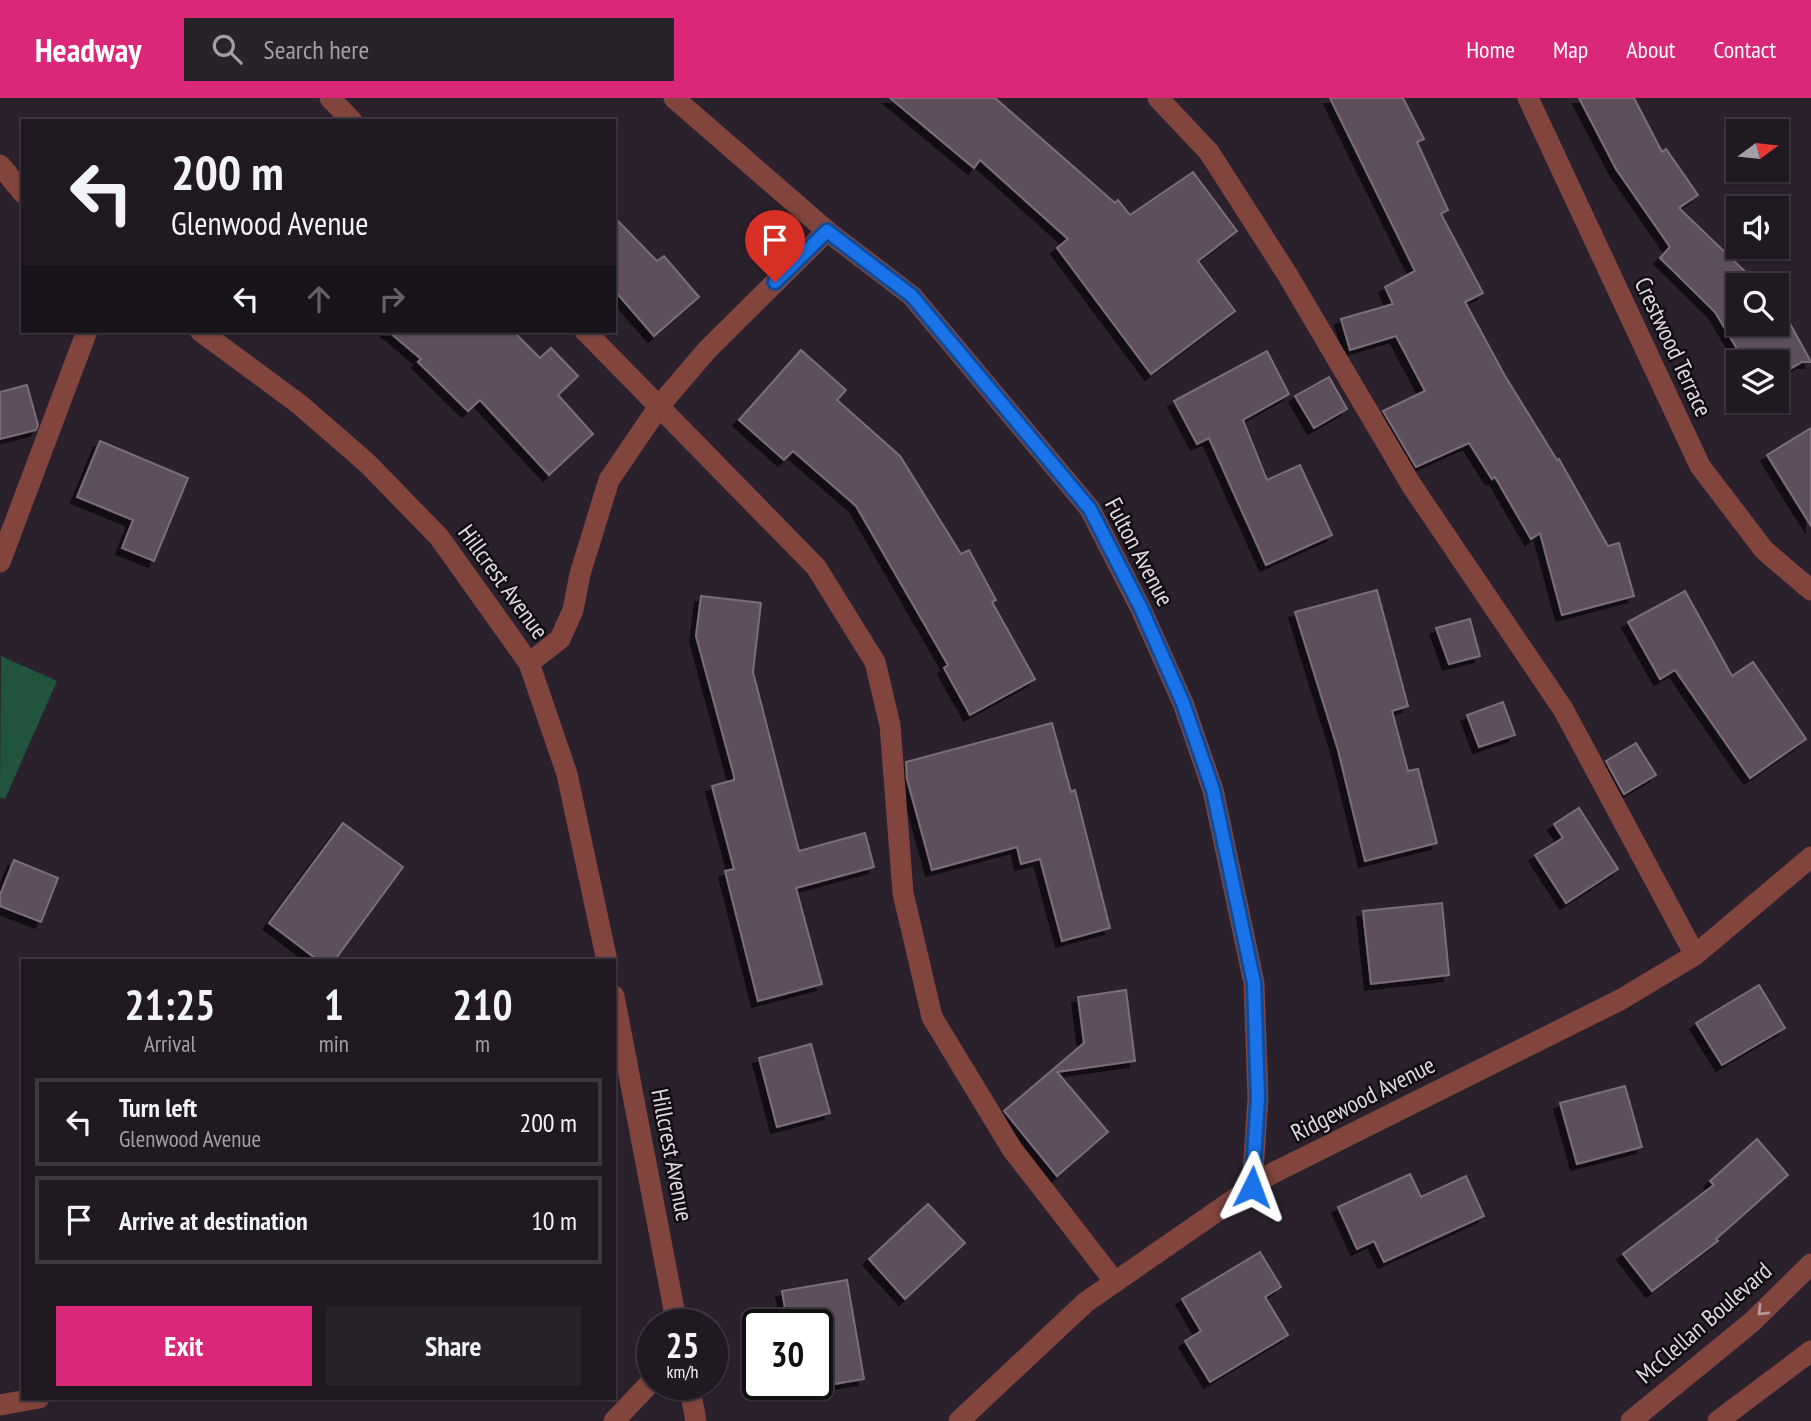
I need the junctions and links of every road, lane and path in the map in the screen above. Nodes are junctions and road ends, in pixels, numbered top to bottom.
1 (330, 98) edge
2 (674, 98) edge
3 (1158, 98) edge
4 (1528, 98) edge
5 (350, 119) edge
6 (0, 164) edge
7 (21, 190) edge
8 (827, 231) junction
9 (86, 333) edge
10 (203, 333) edge
11 (586, 333) edge
12 (660, 405) junction
13 (0, 562) edge
14 (1811, 590) edge
15 (529, 663) junction
16 (1811, 857) edge
17 (1695, 955) junction
18 (607, 959) edge
19 (617, 1022) edge
20 (1252, 1187) junction
21 (1811, 1264) edge
22 (1115, 1282) junction
23 (674, 1309) edge
24 (1811, 1351) edge
25 (637, 1397) edge
26 (28, 1400) edge
27 (691, 1400) edge
28 (0, 1405) edge
29 (614, 1421) edge
30 (696, 1421) edge
31 (959, 1421) edge
32 (1631, 1421) edge
33 (1718, 1421) edge

1 - 5 street
2 - 8 street, Fulton Avenue
3 - 17 street
4 - 14 street, Crestwood Terrace
6 - 7 street
8 - 12 street
8 - 20 street, Fulton Avenue
9 - 13 street
10 - 15 street, Hillcrest Avenue
11 - 12 street
12 - 15 street
12 - 22 street
15 - 18 street, Hillcrest Avenue
16 - 17 street, Ridgewood Avenue
17 - 20 street, Ridgewood Avenue
19 - 23 street, Hillcrest Avenue
20 - 22 street, Ridgewood Avenue
21 -> 32 street, McClellan Boulevard
22 - 31 street, Ridgewood Avenue
24 - 33 street
25 - 29 street
26 - 28 street
27 - 30 street

